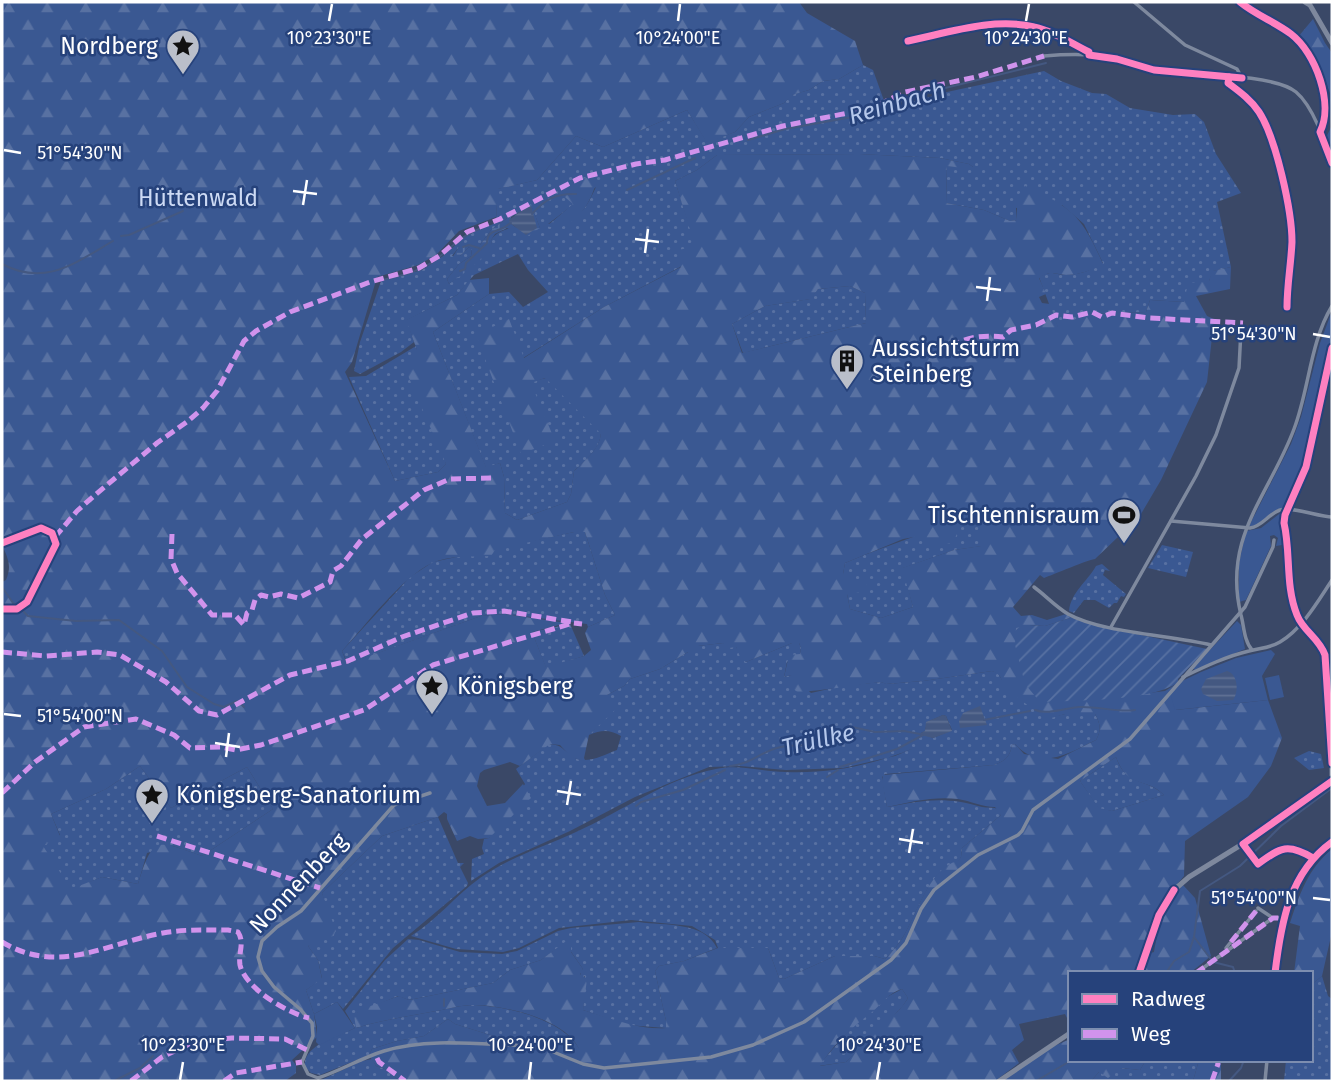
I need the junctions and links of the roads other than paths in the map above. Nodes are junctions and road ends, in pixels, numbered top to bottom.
1 (1134, 2) edge
2 (1240, 2) edge
3 (1308, 3) edge
4 (908, 41) dead end
5 (1332, 43) edge
6 (1089, 55) junction
7 (1044, 56) dead end
8 (1228, 77) junction
9 (1242, 78) junction
10 (1320, 132) junction
11 (1332, 163) edge
12 (1332, 306) edge
13 (1287, 307) dead end
14 (1241, 330) dead end
15 (1332, 348) edge
16 (1329, 374) edge
17 (1288, 509) junction
18 (1332, 517) edge
19 (1171, 521) junction
20 (1245, 527) junction
21 (1274, 540) dead end
22 (1332, 580) edge
23 (1034, 587) dead end
24 (1240, 611) junction
25 (1301, 623) junction
26 (1111, 627) junction
27 (1212, 645) junction
28 (1252, 650) junction
29 (1181, 678) junction
30 (1332, 734) edge
31 (1332, 762) edge
32 (1332, 780) edge
33 (430, 793) dead end
34 (1332, 842) edge
35 (1273, 918) junction
36 (1283, 918) junction
37 (1222, 952) junction
38 (1140, 971) edge
39 (1199, 971) edge
40 (1275, 971) edge
41 (1068, 1034) edge
42 (1267, 1062) edge
43 (999, 1081) edge
44 (1265, 1081) edge

1 - 9 street
2 - 10 street
3 - 5 main road
4 - 6 street
6 - 7 street
6 - 8 street
8 - 9 street
8 - 13 street
9 - 10 street
10 - 11 street
12 - 20 street
14 - 19 street
15 - 16 main road
16 - 17 main road
17 - 18 street
17 - 20 street
17 - 25 main road
19 - 20 street
19 - 26 street
20 - 24 street
21 - 24 street
22 - 25 street, Nonnenberg
23 - 26 street
24 - 27 street
24 - 28 street
25 - 28 street, Nonnenberg
25 - 30 main road
26 - 27 street
27 - 29 street
28 - 29 street, Nonnenberg
29 - 33 street, Nonnenberg
30 - 31 main road
31 - 32 main road
32 - 38 main road
34 - 36 street
35 - 36 street
35 - 37 street
35 - 37 street
36 - 40 street
37 - 39 street
41 - 43 main road
42 - 44 street

